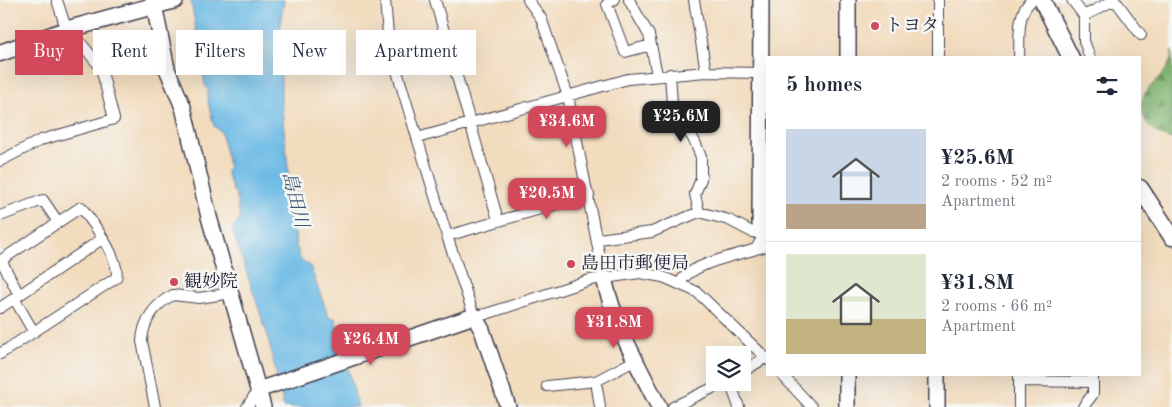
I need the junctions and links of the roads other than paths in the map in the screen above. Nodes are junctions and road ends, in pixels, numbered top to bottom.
1 (57, 0) edge
2 (385, 0) edge
3 (435, 0) edge
4 (528, 0) edge
5 (614, 0) edge
6 (629, 0) edge
7 (694, 0) edge
8 (761, 0) edge
9 (848, 0) edge
10 (938, 0) edge
11 (1032, 0) edge
12 (1042, 0) edge
13 (1072, 0) edge
14 (1115, 0) edge
15 (163, 2) edge
16 (1084, 16) junction
17 (69, 29) junction
18 (1141, 35) dead end
19 (651, 45) junction
20 (0, 53) edge
21 (848, 56) edge
22 (938, 56) edge
23 (1019, 56) edge
24 (1070, 56) edge
25 (1089, 56) edge
26 (706, 72) junction
27 (764, 73) edge
28 (670, 74) junction
29 (657, 75) junction
30 (568, 96) junction
31 (470, 123) junction
32 (417, 138) junction
33 (0, 162) edge
34 (1141, 190) edge
35 (589, 195) junction
36 (699, 212) junction
37 (0, 216) edge
38 (498, 220) junction
39 (58, 222) junction
40 (447, 236) junction
41 (1172, 237) edge
42 (102, 239) junction
43 (598, 239) junction
44 (763, 240) edge
45 (0, 261) edge
46 (604, 278) junction
47 (680, 283) junction
48 (231, 293) junction
49 (16, 297) junction
50 (0, 308) edge
51 (470, 317) junction
52 (33, 331) junction
53 (0, 354) edge
54 (766, 359) edge
55 (636, 360) junction
56 (751, 367) edge
57 (783, 376) edge
58 (847, 376) edge
59 (937, 376) edge
60 (1019, 378) edge
61 (1093, 378) edge
62 (596, 380) junction
63 (547, 386) dead end
64 (263, 388) junction
65 (706, 391) edge
66 (733, 391) edge
67 (155, 407) edge
68 (247, 407) edge
69 (263, 407) edge
70 (508, 407) edge
71 (600, 407) edge
72 (659, 407) edge
73 (673, 407) edge
74 (739, 407) edge
75 (812, 407) edge
76 (847, 407) edge
77 (937, 407) edge
78 (1019, 407) edge
79 (1083, 407) edge

1 - 17 street
2 - 32 street
3 - 31 street
4 - 30 street
5 - 19 street
6 - 19 street
7 - 26 street
8 - 27 street
9 - 21 street
10 - 22 street
11 - 23 street
12 - 24 main road
13 - 16 street
14 - 16 street
14 - 18 street
15 - 17 main road
15 - 48 street
16 - 25 street
17 - 20 main road
17 - 33 street
19 - 29 street
26 - 27 street
26 - 28 street
27 - 44 street
28 - 29 street
28 - 36 street
29 - 30 street
30 - 31 street
30 - 35 street
31 - 32 street
31 - 38 street
32 - 40 street
34 - 41 main road
35 - 38 street
35 - 43 street
36 - 43 street
36 - 44 street
37 - 39 street
38 - 40 street
39 - 42 street
39 - 45 street
40 - 51 street
42 - 49 street
42 - 52 street
43 - 46 street
44 - 47 street
45 - 49 street
46 - 47 street
46 - 51 street
46 - 55 street
47 - 54 street
48 - 64 street
48 - 67 street
49 - 50 street
49 - 52 street
51 - 64 street
51 - 70 street
52 - 53 street
54 - 56 street
55 - 62 street
55 - 72 street
57 - 75 street
58 - 76 street
59 - 77 street
60 - 61 street
60 - 78 street
61 - 79 street
62 - 63 street
62 - 71 street
64 - 68 street
64 - 69 street
65 - 73 street
66 - 74 street

